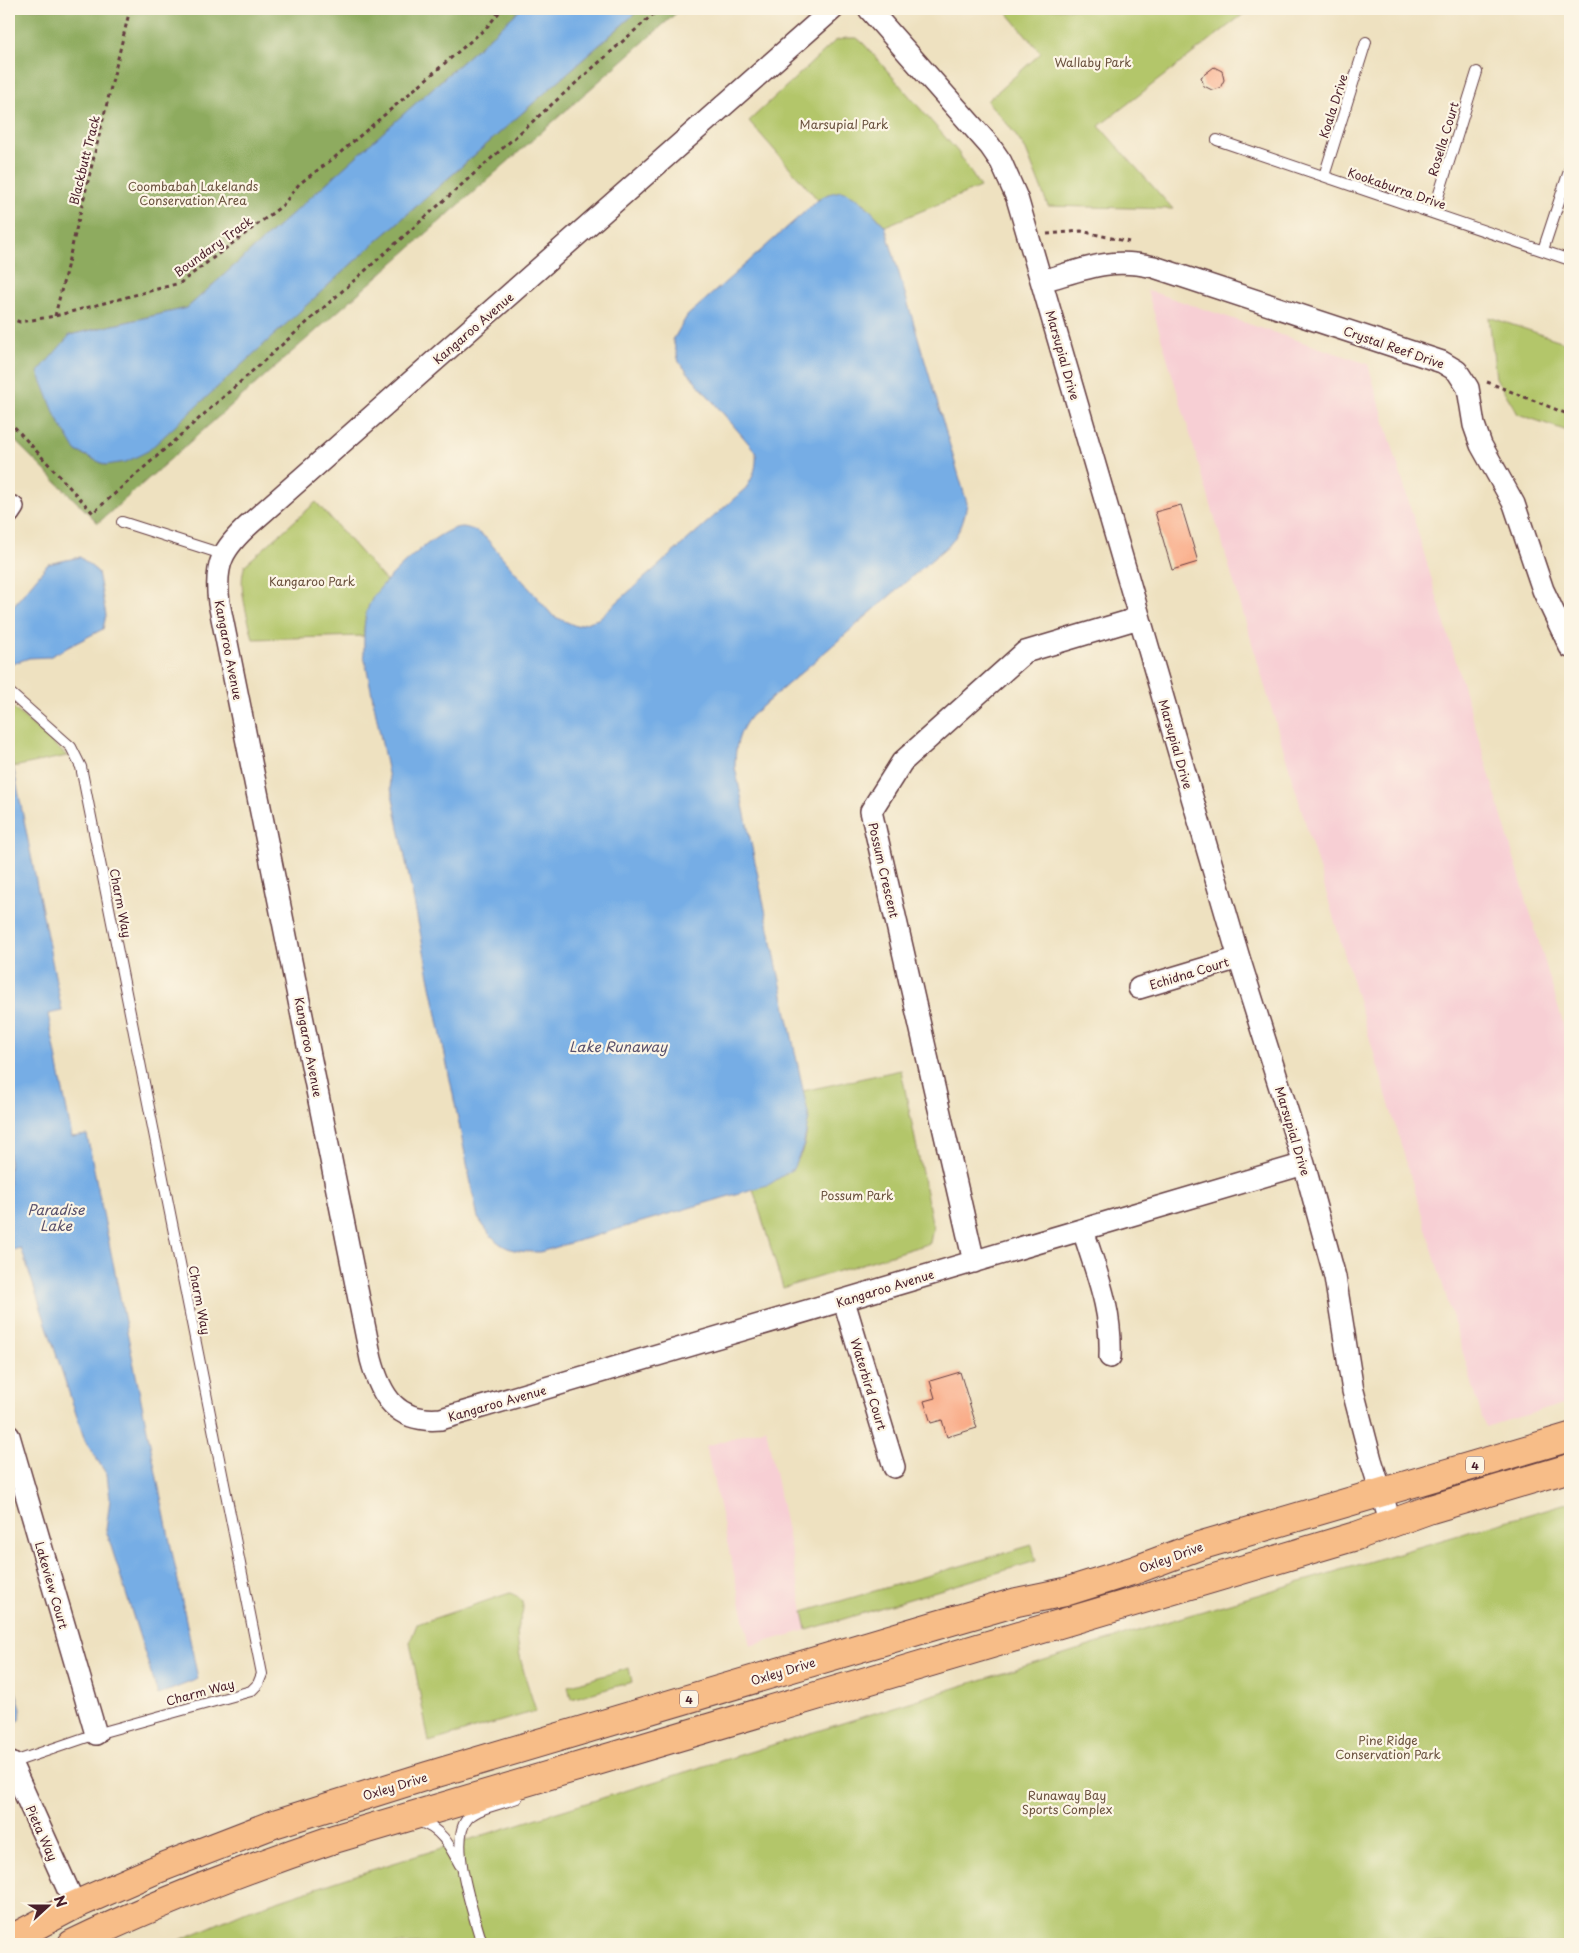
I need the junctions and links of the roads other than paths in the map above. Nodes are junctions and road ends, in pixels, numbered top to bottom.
1 (833, 9) edge
2 (869, 9) edge
3 (1366, 42) dead end
4 (1477, 72) dead end
5 (1217, 140) dead end
6 (1570, 168) edge
7 (1324, 176) junction
8 (1433, 213) junction
9 (1543, 250) junction
10 (1570, 260) edge
11 (1042, 281) junction
12 (122, 522) dead end
13 (222, 554) junction
14 (1139, 618) junction
15 (1570, 647) edge
16 (9, 692) edge
17 (1239, 958) junction
18 (1139, 988) dead end
19 (1304, 1164) junction
20 (1083, 1230) junction
21 (974, 1262) junction
22 (844, 1300) junction
23 (1110, 1357) dead end
24 (9, 1436) edge
25 (1570, 1437) edge
26 (894, 1467) dead end
27 (1570, 1468) edge
28 (1381, 1493) junction
29 (1391, 1524) junction
30 (96, 1734) junction
31 (10, 1764) edge
32 (560, 1772) junction
33 (406, 1818) junction
34 (462, 1868) junction
35 (75, 1906) junction
36 (9, 1940) edge
37 (72, 1944) edge
38 (482, 1944) edge

1 - 13 street, Kangaroo Avenue
2 - 11 street, Marsupial Drive
3 - 7 lane, Koala Drive
4 - 8 lane, Rosella Court
5 - 7 lane, Kookaburra Drive
6 - 9 lane
7 - 8 lane, Kookaburra Drive
8 - 9 lane, Kookaburra Drive
9 - 10 lane, Kookaburra Drive
11 - 14 street, Marsupial Drive
11 - 15 street, Crystal Reef Drive
12 - 13 lane
13 - 22 street, Kangaroo Avenue
14 - 17 street, Marsupial Drive
14 - 21 street, Possum Crescent
16 - 30 lane, Charm Way
17 - 18 street, Echidna Court
17 - 19 street, Marsupial Drive
19 - 20 street, Kangaroo Avenue
19 - 28 street, Marsupial Drive
20 - 21 street, Kangaroo Avenue
20 - 23 street
21 - 22 street, Kangaroo Avenue
22 - 26 street, Waterbird Court
24 - 30 street, Lakeview Court
25 - 28 main road, Oxley Drive / 4
27 - 29 main road
28 - 29 street, Marsupial Drive
28 - 35 main road, Oxley Drive / 4
29 - 32 main road
30 - 31 lane, Charm Way
31 - 35 street, Pieta Way
32 - 33 main road
32 - 34 lane
33 - 34 lane
33 - 37 main road
34 - 38 lane
35 - 36 main road, Oxley Drive / 4

